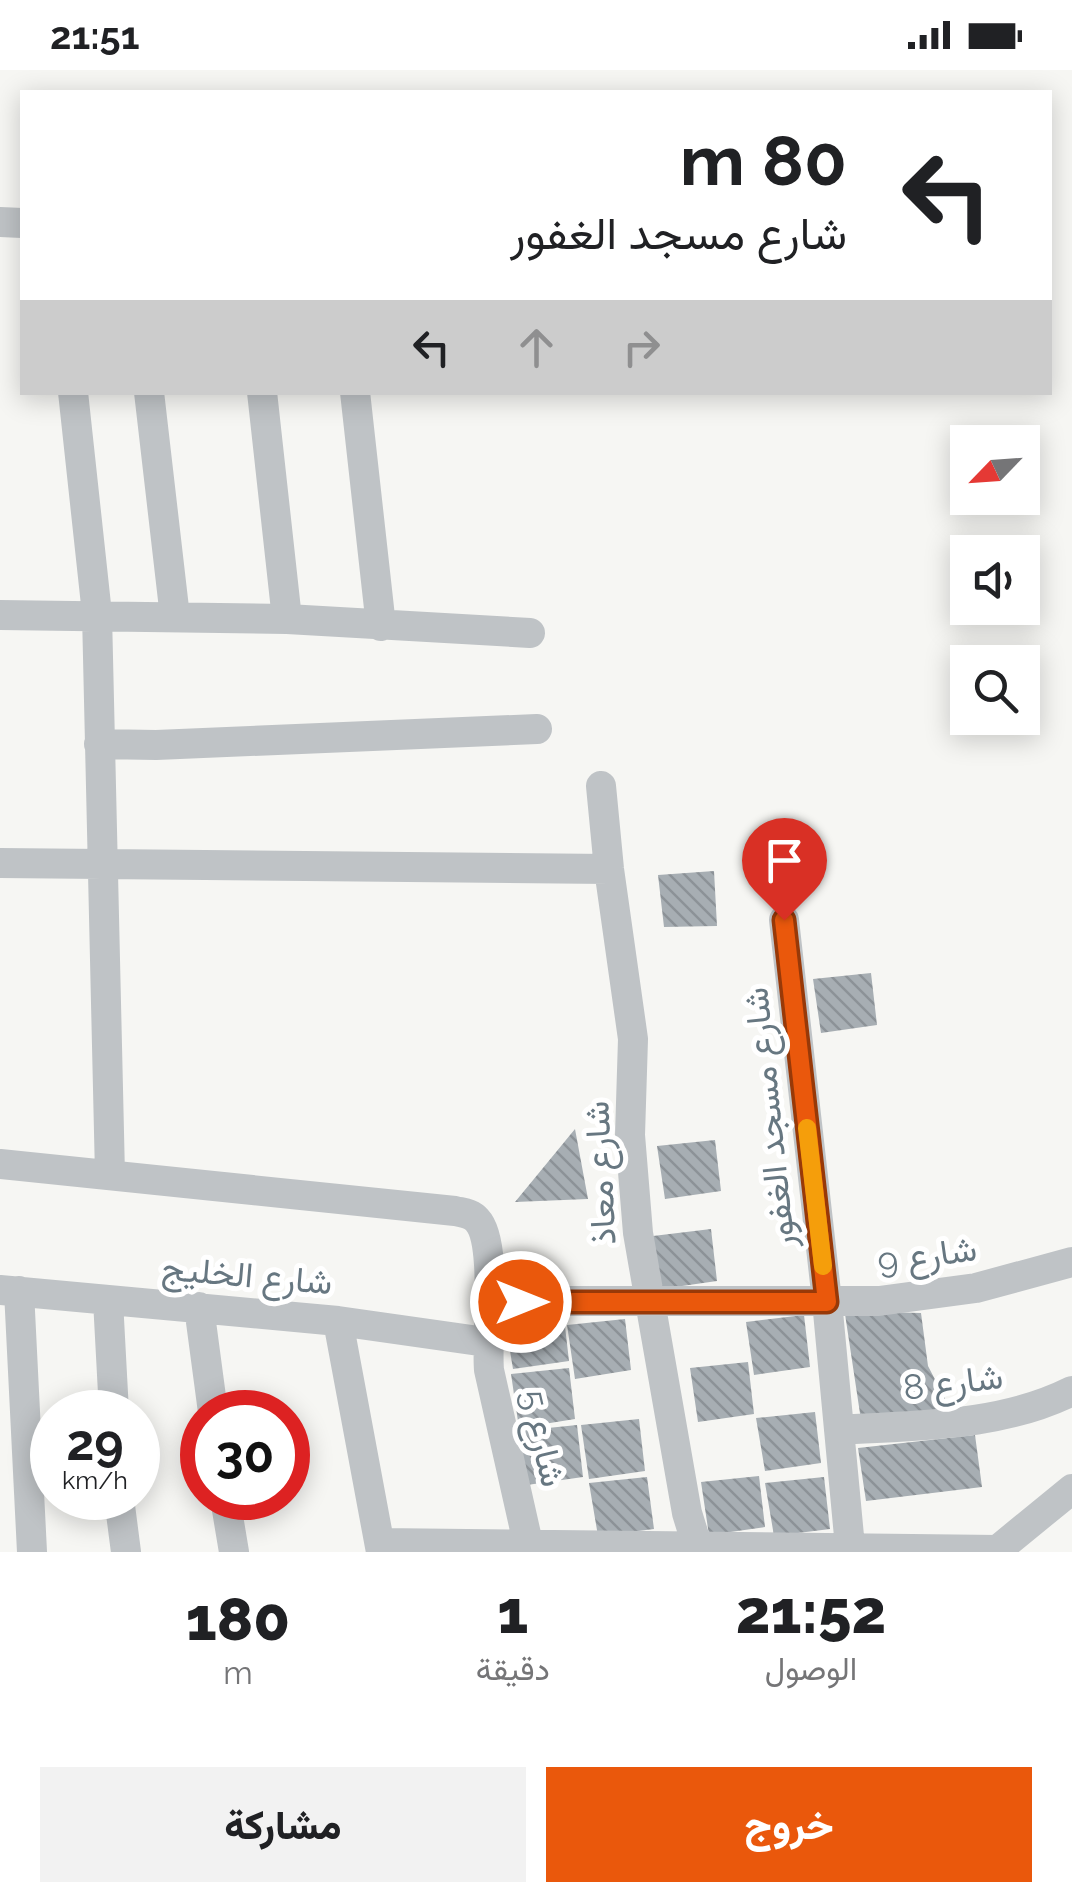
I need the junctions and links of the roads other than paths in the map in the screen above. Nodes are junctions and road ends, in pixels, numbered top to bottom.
1 (73, 395) edge
2 (149, 395) edge
3 (262, 395) edge
4 (355, 395) edge
5 (0, 614) edge
6 (97, 614) junction
7 (175, 617) junction
8 (287, 620) junction
9 (382, 626) junction
10 (530, 633) dead end
11 (537, 729) dead end
12 (99, 744) junction
13 (602, 786) dead end
14 (0, 864) edge
15 (102, 866) junction
16 (609, 870) junction
17 (784, 920) dead end
18 (0, 1164) edge
19 (110, 1175) junction
20 (1072, 1262) edge
21 (9, 1290) edge
22 (108, 1300) junction
23 (489, 1302) junction
24 (650, 1302) junction
25 (827, 1302) junction
26 (199, 1307) junction
27 (338, 1321) junction
28 (486, 1342) junction
29 (113, 1390) edge
30 (211, 1390) edge
31 (1072, 1390) edge
32 (839, 1430) junction
33 (1072, 1489) edge
34 (122, 1520) edge
35 (229, 1520) edge
36 (381, 1548) edge
37 (530, 1548) edge
38 (850, 1548) junction
39 (698, 1549) edge
40 (997, 1551) edge
41 (32, 1552) edge
42 (126, 1552) edge
43 (234, 1552) edge

1 - 6 street
2 - 7 street
3 - 8 street
4 - 9 street
5 - 6 street
6 - 7 street
6 - 12 street
7 - 8 street
8 - 9 street
9 - 10 street
11 - 12 street
12 - 15 street
13 - 16 street, شارع معاذ
14 - 15 street
15 - 16 street
15 - 19 street
16 - 24 street, شارع معاذ
17 - 25 street, شارع مسجد الغفور
18 - 19 street, شارع 5
19 - 23 street, شارع 5
20 - 25 street, شارع 9
21 - 22 street, شارع الخليج
21 - 41 street
22 - 26 street, شارع الخليج
22 - 29 street
23 - 24 street, شارع 9
23 - 28 street, شارع 5
24 - 25 street, شارع 9
24 - 39 street, شارع معاذ
25 - 32 street, شارع مسجد الغفور
26 - 27 street, شارع الخليج
26 - 30 street
27 - 28 street, شارع الخليج
27 - 36 street
28 - 37 street, شارع 5
31 - 32 street, شارع 8
32 - 38 street, شارع مسجد الغفور
33 - 40 street
34 - 42 street
35 - 43 street
36 - 37 street
37 - 39 street
38 - 39 street
38 - 40 street

